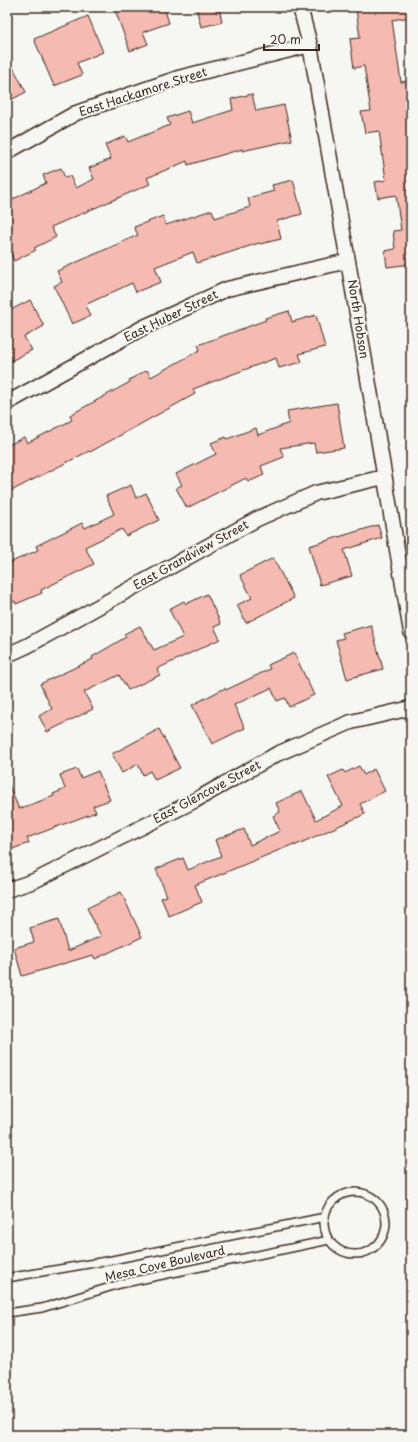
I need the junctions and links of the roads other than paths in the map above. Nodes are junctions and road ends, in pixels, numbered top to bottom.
1 (300, 7) edge
2 (310, 44) junction
3 (7, 152) edge
4 (348, 261) junction
5 (7, 403) edge
6 (384, 477) junction
7 (411, 632) edge
8 (7, 655) edge
9 (411, 708) edge
10 (7, 890) edge
11 (325, 1217) junction
12 (330, 1240) junction
13 (7, 1278) edge
14 (7, 1313) edge

1 - 2 street, North Hobson
2 - 3 street, East Hackamore Street
2 - 4 street, North Hobson
4 - 5 street, East Huber Street
4 - 6 street, North Hobson
6 - 7 street, North Hobson
6 - 8 street, East Grandview Street
9 - 10 street, East Glencove Street
11 - 12 lane
11 - 12 lane
11 - 13 lane, Mesa Cove Boulevard
12 - 14 lane, Mesa Cove Boulevard

